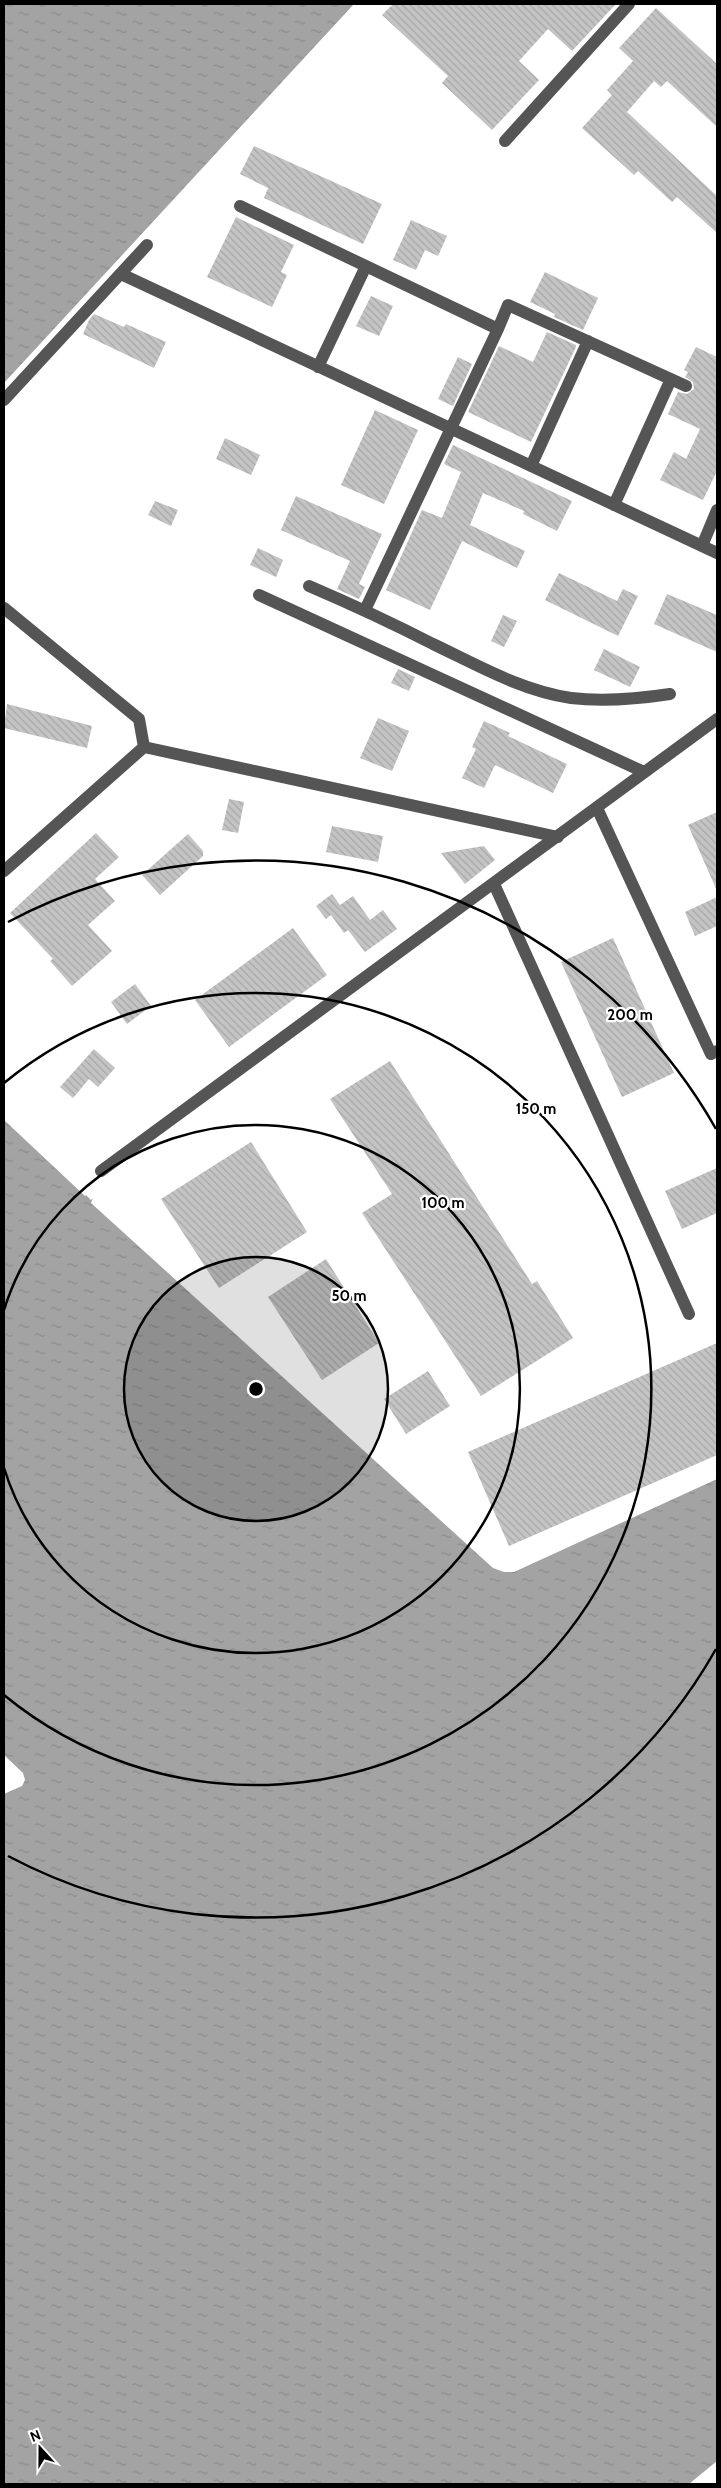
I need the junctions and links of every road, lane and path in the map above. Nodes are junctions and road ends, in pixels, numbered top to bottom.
1 (630, 4) edge
2 (505, 141) dead end
3 (240, 206) dead end
4 (147, 245) dead end
5 (366, 266) junction
6 (121, 274) junction
7 (498, 328) junction
8 (588, 341) junction
9 (318, 367) junction
10 (671, 379) junction
11 (686, 386) dead end
12 (4, 400) edge
13 (449, 428) junction
14 (530, 466) junction
15 (614, 505) junction
16 (717, 510) edge
17 (702, 546) junction
18 (717, 553) edge
19 (309, 586) dead end
20 (259, 595) dead end
21 (4, 608) edge
22 (365, 610) junction
23 (670, 694) dead end
24 (717, 719) edge
25 (144, 747) junction
26 (644, 772) junction
27 (597, 808) junction
28 (558, 837) junction
29 (4, 871) edge
30 (494, 884) junction
31 (717, 1051) edge
32 (101, 1171) dead end
33 (689, 1314) dead end

1 - 2 street
3 - 5 street
4 - 6 street
5 - 7 street
5 - 9 street
6 - 9 street
6 - 12 street
7 - 8 street
7 - 13 street
8 - 10 street
8 - 14 street
9 - 13 street
10 - 11 street
10 - 15 street
13 - 14 street
13 - 22 street
14 - 15 street
15 - 17 street
16 - 17 street
17 - 18 street
19 - 22 street
20 - 26 street
21 - 25 street
22 - 23 street
24 - 26 street
25 - 28 street
25 - 29 street
26 - 27 street
27 - 28 street
27 - 31 street
28 - 30 street
30 - 32 street
30 - 33 street

